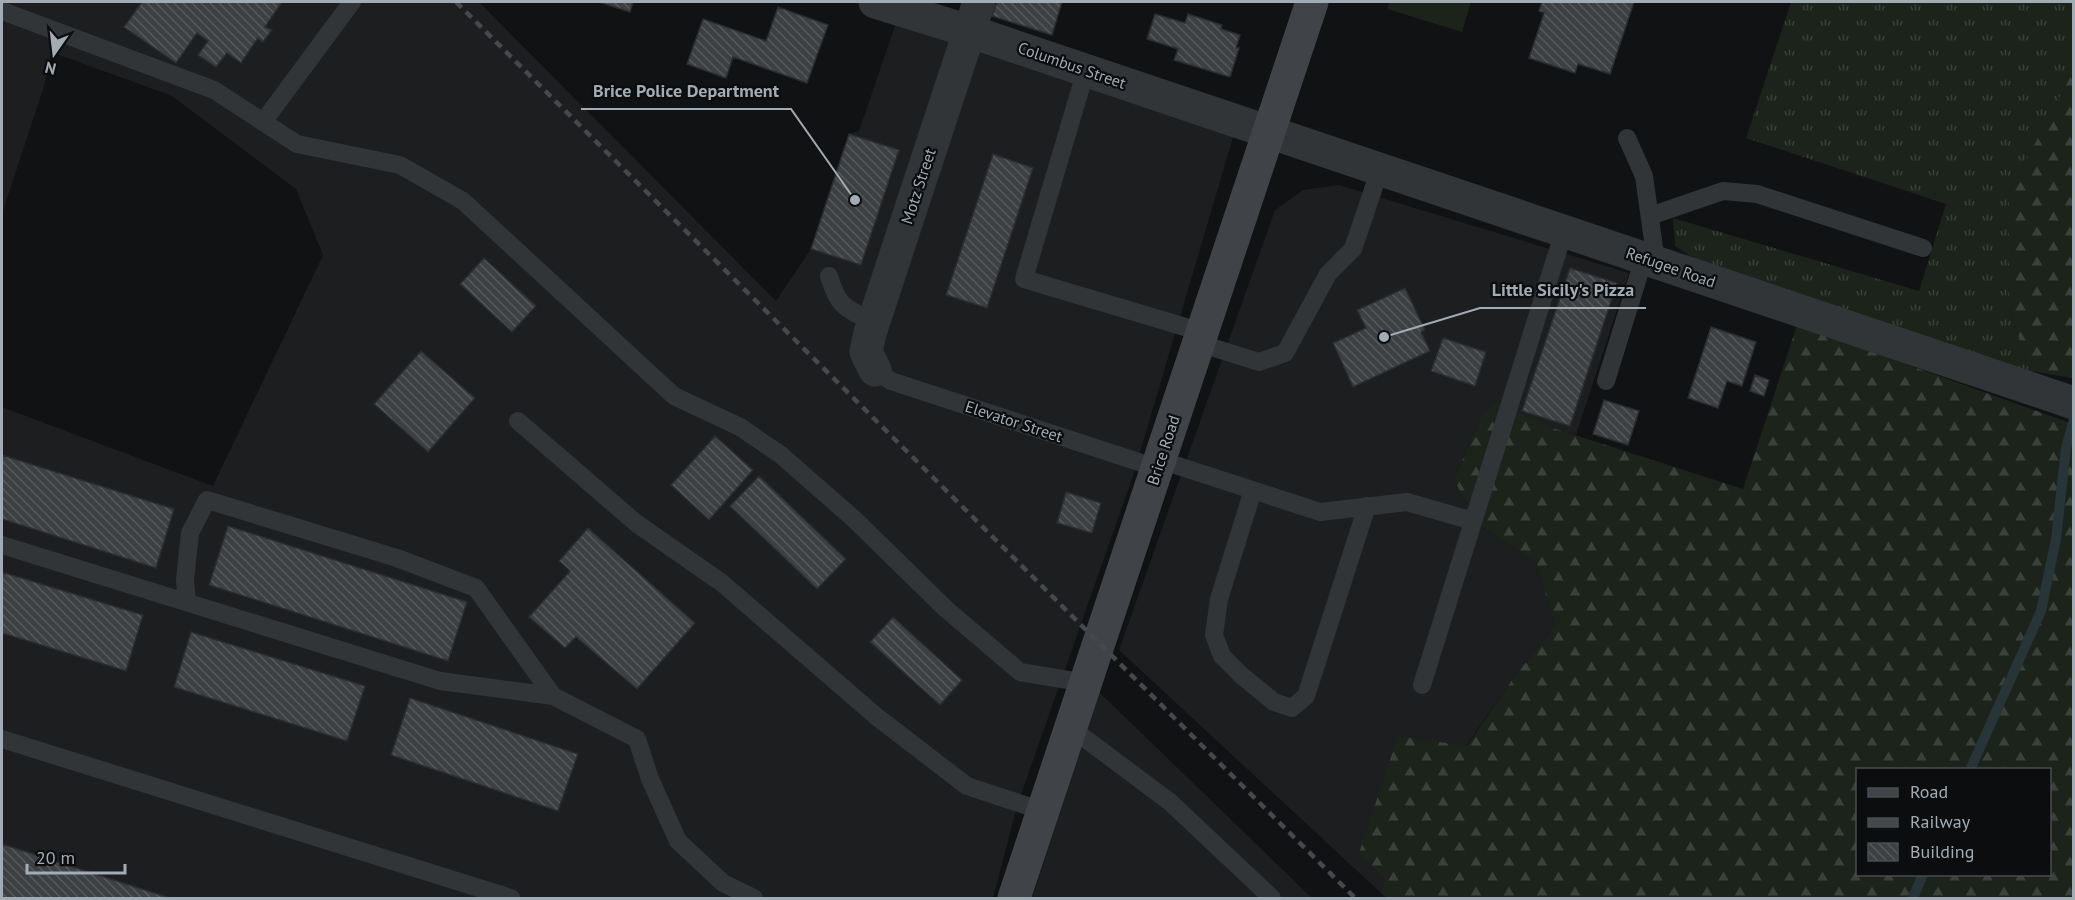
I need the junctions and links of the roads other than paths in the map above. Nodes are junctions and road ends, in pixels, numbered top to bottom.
1 (352, 2) edge
2 (875, 2) edge
3 (1312, 2) edge
4 (2, 11) edge
5 (974, 16) edge
6 (1086, 70) junction
7 (262, 122) junction
8 (1269, 132) junction
9 (1627, 138) dead end
10 (1380, 169) junction
11 (1650, 216) junction
12 (1564, 231) junction
13 (1923, 248) dead end
14 (1650, 260) junction
15 (829, 276) dead end
16 (873, 322) junction
17 (1200, 337) junction
18 (874, 370) joint
19 (1606, 381) dead end
20 (2073, 402) edge
21 (518, 421) dead end
22 (1158, 464) junction
23 (1253, 490) junction
24 (1367, 506) junction
25 (1473, 521) junction
26 (2, 545) edge
27 (188, 602) junction
28 (1086, 683) junction
29 (1422, 685) dead end
30 (553, 696) junction
31 (1071, 728) junction
32 (2, 739) edge
33 (1043, 811) junction
34 (511, 898) edge
35 (754, 898) edge
36 (1014, 898) edge
37 (1272, 898) edge

1 - 7 lane
2 - 5 street, Columbus Street
3 - 8 main road, Brice Road
4 - 7 lane
5 - 6 street, Columbus Street
5 - 16 street, Motz Street
6 - 8 street, Columbus Street
6 - 17 lane
7 - 28 lane
8 - 10 street, Refugee Road
8 - 17 main road, Brice Road
9 - 11 lane
10 - 12 street, Refugee Road
10 - 17 lane
11 - 13 lane
11 - 14 lane
12 - 14 street, Refugee Road
12 - 25 lane
14 - 19 lane
14 - 20 street, Refugee Road
15 - 16 lane
16 - 18 street, Motz Street
17 - 22 main road, Brice Road
18 - 22 lane, Elevator Street
21 - 33 lane
22 - 23 lane, Elevator Street
22 - 28 main road, Brice Road
23 - 24 lane, Elevator Street
23 - 24 lane
24 - 25 lane, Elevator Street
25 - 29 lane
26 - 27 lane
27 - 30 lane
27 - 30 lane
28 - 31 main road, Brice Road
30 - 35 lane
31 - 33 main road, Brice Road
31 - 37 lane
32 - 34 lane
33 - 36 main road, Brice Road

